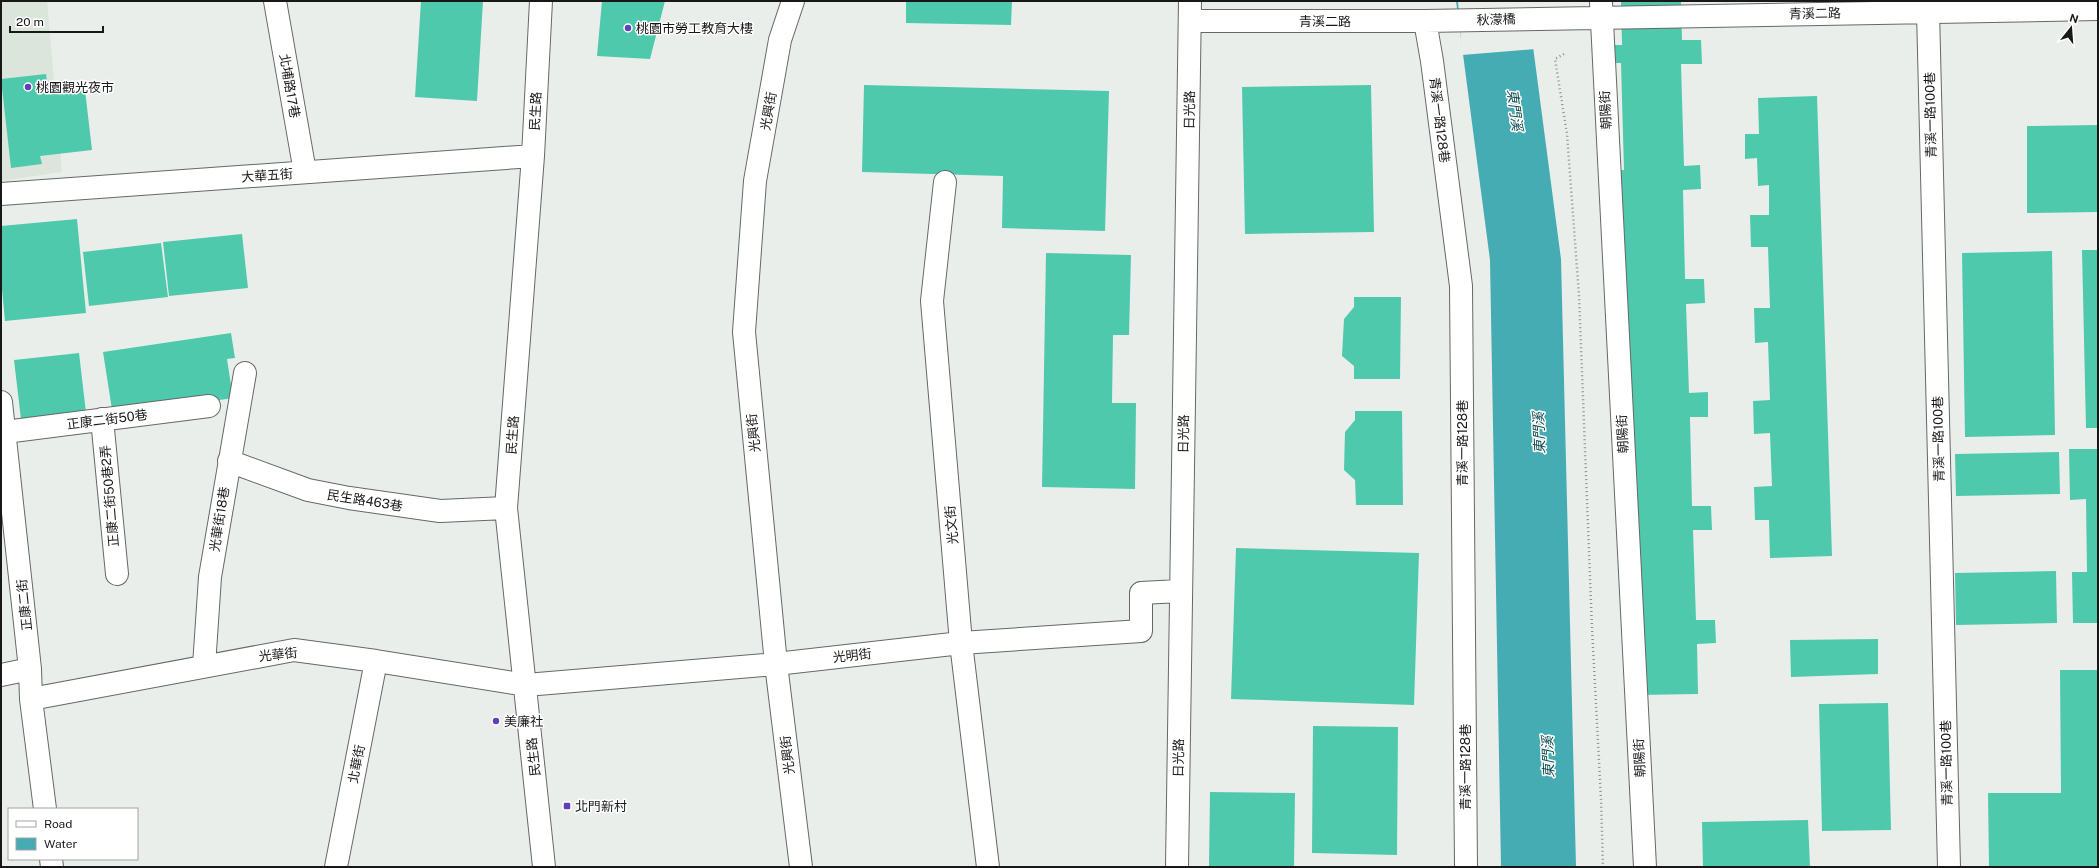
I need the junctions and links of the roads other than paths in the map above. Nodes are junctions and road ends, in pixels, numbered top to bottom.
1 (275, 1) edge
2 (541, 1) edge
3 (793, 1) edge
4 (1601, 9) edge
5 (2098, 9) edge
6 (1190, 11) edge
7 (1928, 11) junction
8 (1532, 18) joint
9 (1460, 20) joint
10 (1425, 21) junction
11 (533, 156) junction
12 (305, 172) junction
13 (944, 182) dead end
14 (1, 194) edge
15 (245, 373) dead end
16 (1, 402) edge
17 (209, 406) dead end
18 (102, 419) junction
19 (3, 428) edge
20 (229, 461) junction
21 (506, 508) junction
22 (117, 574) dead end
23 (1180, 591) junction
24 (961, 644) junction
25 (376, 661) junction
26 (776, 664) junction
27 (204, 666) junction
28 (30, 669) junction
29 (1, 675) edge
30 (526, 685) junction
31 (31, 699) junction
32 (45, 808) edge
33 (336, 867) edge
34 (544, 867) edge
35 (801, 867) edge
36 (988, 867) edge
37 (1177, 867) edge
38 (1466, 867) edge
39 (1645, 867) edge
40 (1949, 867) edge

1 - 12 street, 北埔路17巷
2 - 11 street, 民生路
3 - 26 street, 光興街
4 - 7 street, 青溪二路
4 - 8 street, 青溪二路
4 - 39 street, 朝陽街
5 - 7 street, 青溪二路
6 - 10 street, 青溪二路
6 - 23 street, 日光路
7 - 40 street, 青溪一路100巷
8 - 9 street, 秋濛橋
9 - 10 street, 青溪二路
10 - 38 street, 青溪一路128巷
11 - 12 street, 大華五街
11 - 21 street, 民生路
12 - 14 street, 大華五街
13 - 24 street, 光文街
15 - 20 street, 光華街18巷
16 - 19 street, 正康二街
17 - 18 street, 正康二街50巷
18 - 19 street, 正康二街50巷
18 - 22 street, 正康二街50巷2弄
19 - 28 street, 正康二街
20 - 21 street, 民生路463巷
20 - 27 street, 光華街18巷
21 - 30 street, 民生路
23 - 24 street, 光明街
23 - 37 street, 日光路
24 - 26 street, 光明街
24 - 36 street, 光文街
25 - 27 street, 光華街
25 - 30 street, 光華街
25 - 33 street, 北華街
26 - 30 street, 光明街
26 - 35 street, 光興街
27 - 31 street, 光華街
28 - 29 street
28 - 31 street, 正康二街
30 - 34 street, 民生路
31 - 32 street, 正康二街

